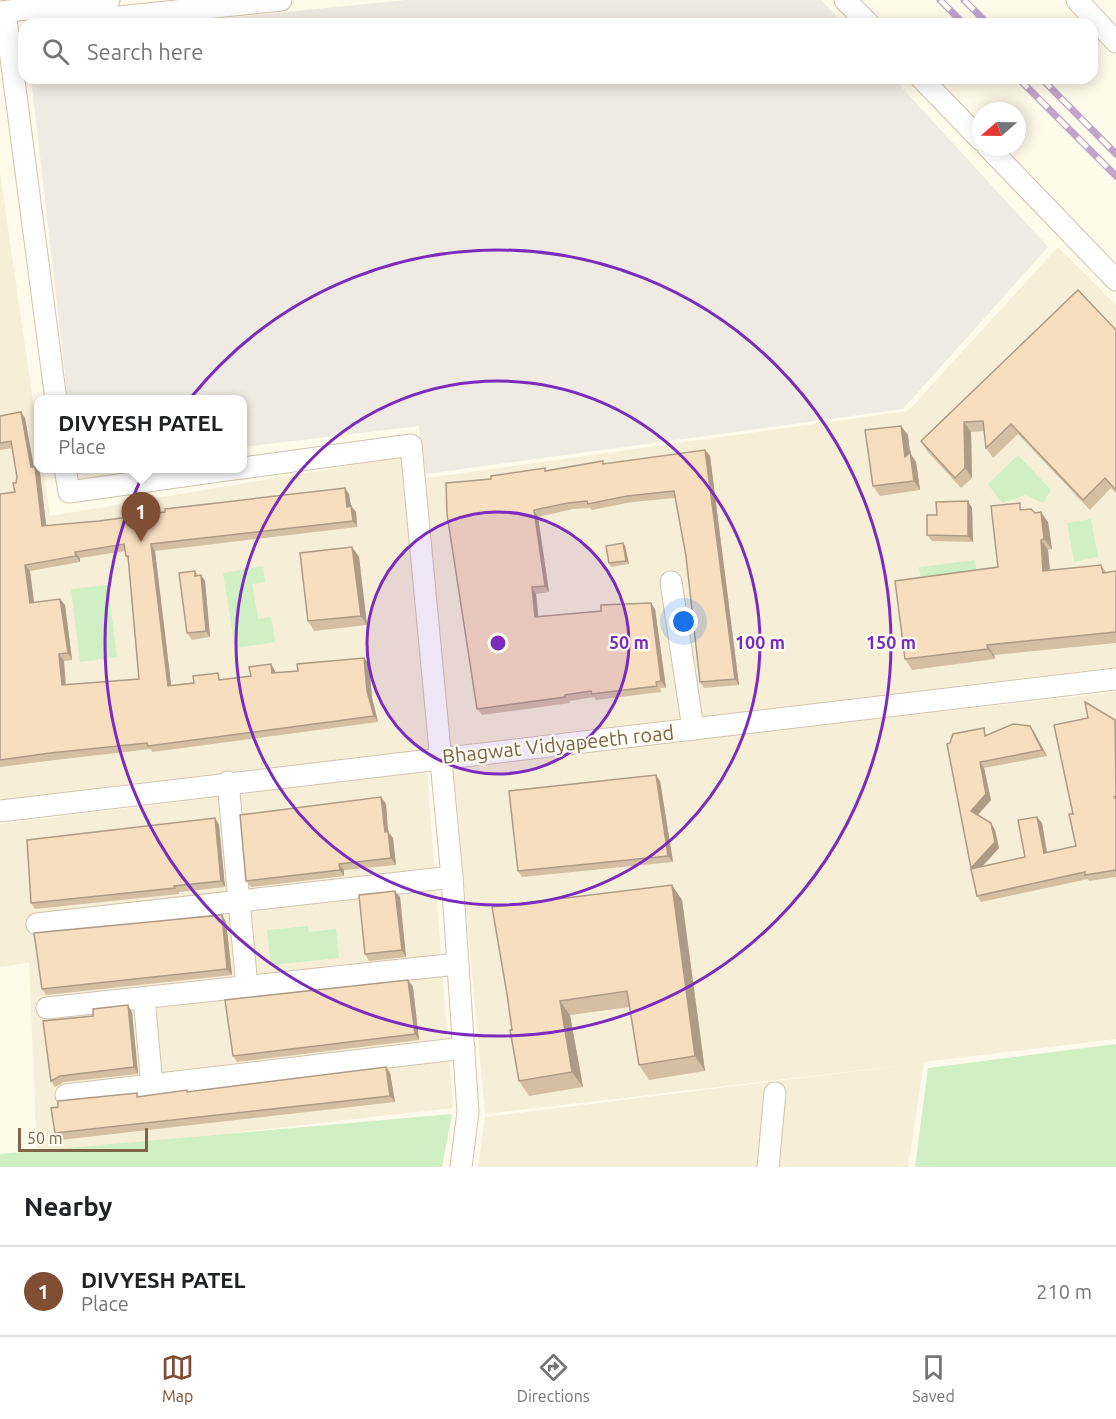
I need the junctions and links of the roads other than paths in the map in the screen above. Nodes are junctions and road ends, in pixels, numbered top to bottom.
1 (109, 0) edge
2 (281, 0) edge
3 (845, 0) edge
4 (1077, 0) edge
5 (26, 18) edge
6 (109, 18) edge
7 (862, 18) edge
8 (1094, 18) edge
9 (7, 22) edge
10 (1098, 23) edge
11 (1116, 42) edge
12 (927, 84) edge
13 (972, 131) edge
14 (996, 156) edge
15 (1116, 280) edge
16 (55, 395) edge
17 (247, 467) edge
18 (67, 473) edge
19 (205, 473) edge
20 (671, 582) dead end
21 (1116, 679) edge
22 (693, 729) junction
23 (439, 758) junction
24 (228, 782) junction
25 (0, 811) edge
26 (452, 877) junction
27 (239, 901) junction
28 (38, 924) dead end
29 (457, 964) junction
30 (247, 987) junction
31 (144, 998) junction
32 (47, 1008) dead end
33 (464, 1048) junction
34 (152, 1085) junction
35 (775, 1093) dead end
36 (66, 1095) dead end
37 (461, 1167) edge
38 (768, 1167) edge

1 - 5 street
2 - 6 street
3 - 7 street
4 - 8 street
9 - 16 street
10 - 11 street
12 - 13 street
14 - 15 street
17 - 23 street
18 - 19 street
20 - 22 street
21 - 22 street, Bhagwat Vidyapeeth road
22 - 23 street, Bhagwat Vidyapeeth road
23 - 24 street, Bhagwat Vidyapeeth road
23 - 26 street
24 - 25 street, Bhagwat Vidyapeeth road
24 - 27 street
26 - 27 street
26 - 29 street
27 - 28 street
27 - 30 street
29 - 30 street
29 - 33 street
30 - 31 street
31 - 32 street
31 - 34 street
33 - 34 street
33 - 37 street
34 - 36 street
35 - 38 street

